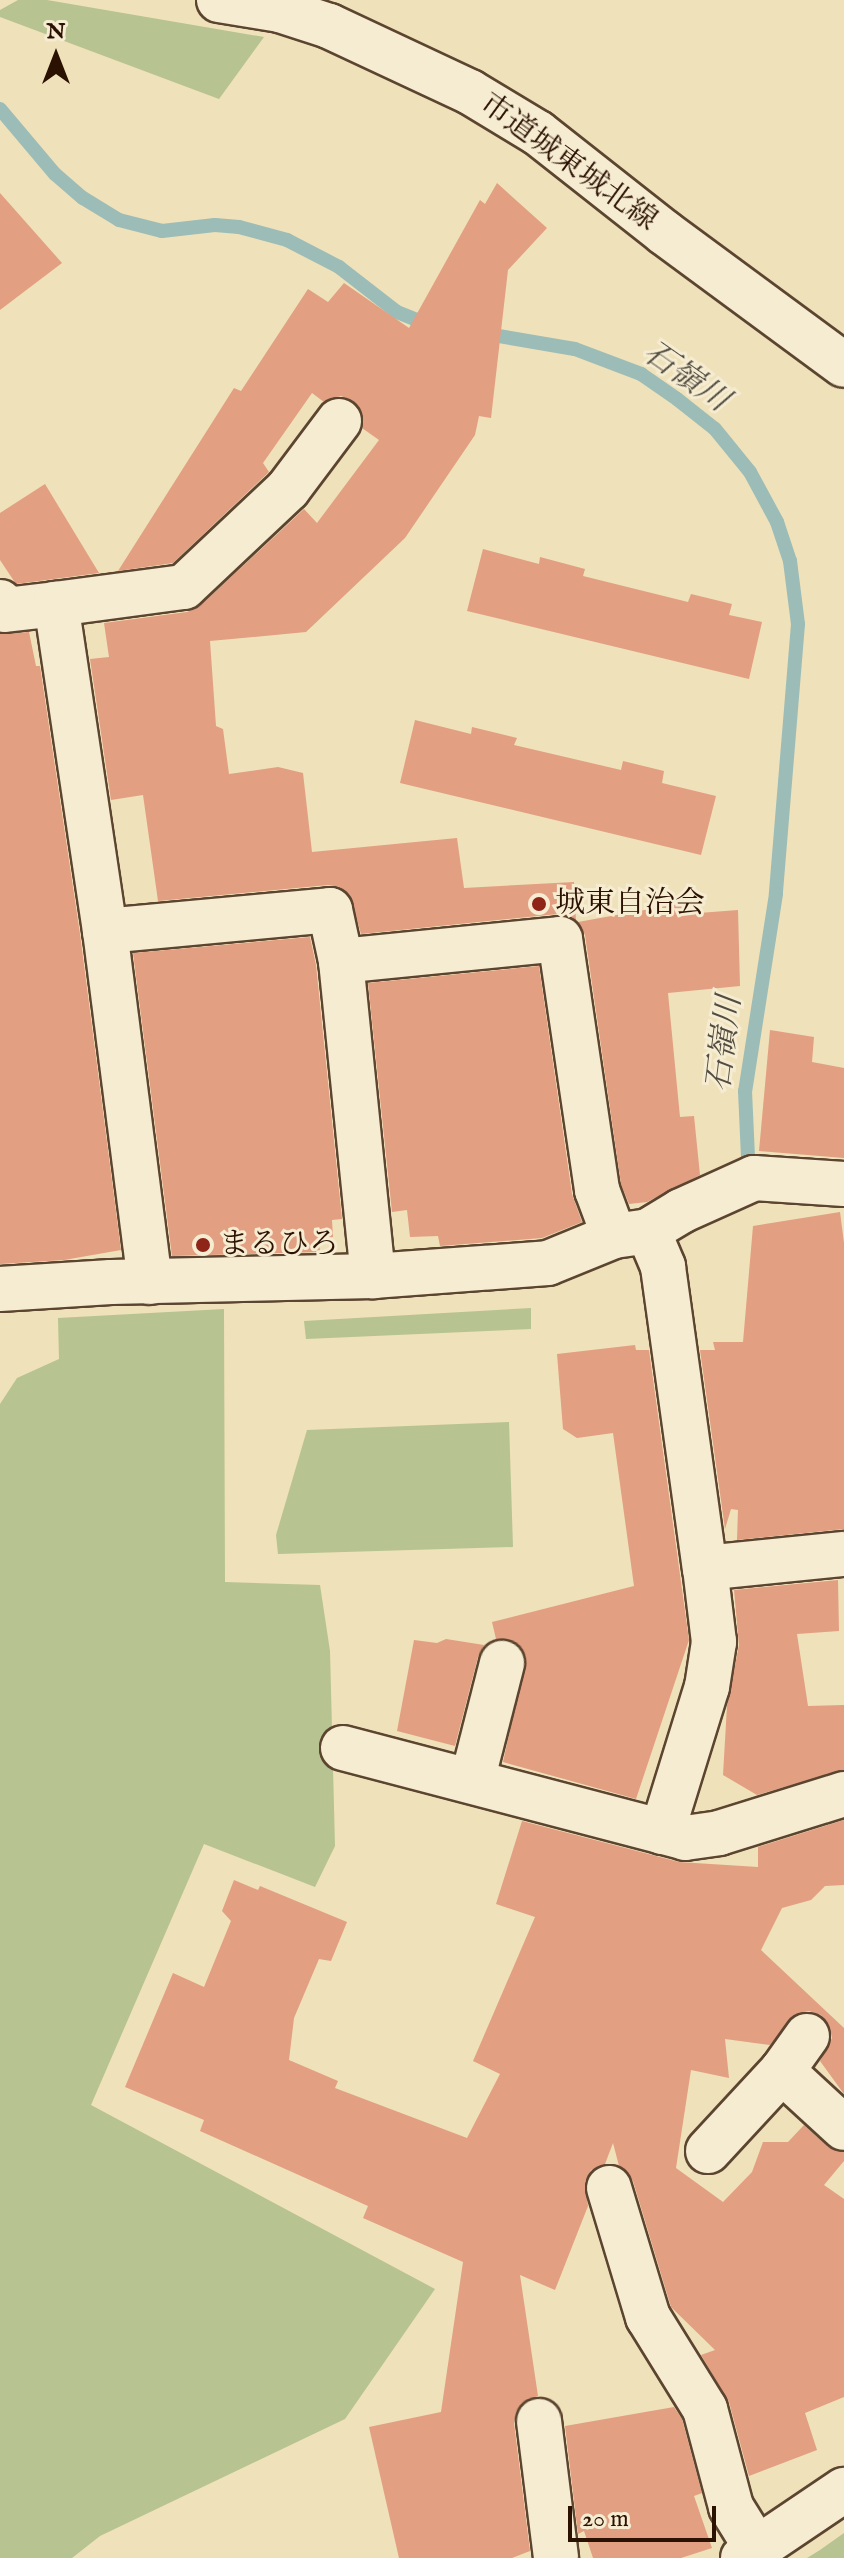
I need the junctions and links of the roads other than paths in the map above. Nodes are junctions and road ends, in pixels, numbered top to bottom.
1 (219, 0) edge
2 (844, 365) edge
3 (339, 421) dead end
4 (0, 602) edge
5 (56, 604) junction
6 (105, 931) junction
7 (341, 961) junction
8 (844, 1184) edge
9 (631, 1234) junction
10 (373, 1276) junction
11 (150, 1282) junction
12 (0, 1289) edge
13 (844, 1554) edge
14 (705, 1568) junction
15 (502, 1663) dead end
16 (343, 1748) dead end
17 (472, 1781) junction
18 (844, 1794) edge
19 (662, 1832) junction
20 (807, 2036) dead end
21 (782, 2071) junction
22 (844, 2128) edge
23 (708, 2151) dead end
24 (609, 2188) dead end
25 (539, 2421) dead end
26 (844, 2490) edge
27 (750, 2554) edge
28 (556, 2558) edge

1 - 2 street, 市道城東城北線
3 - 5 street
4 - 5 street
5 - 6 street
6 - 7 street
6 - 11 street
7 - 9 street
7 - 10 street
8 - 9 street
9 - 10 street
9 - 14 street
10 - 11 street
11 - 12 street
13 - 14 street
14 - 19 street
15 - 17 street
16 - 17 street
17 - 19 street
18 - 19 street
20 - 21 street
21 - 22 street
21 - 23 street
24 - 27 street
25 - 28 street
26 - 27 street

